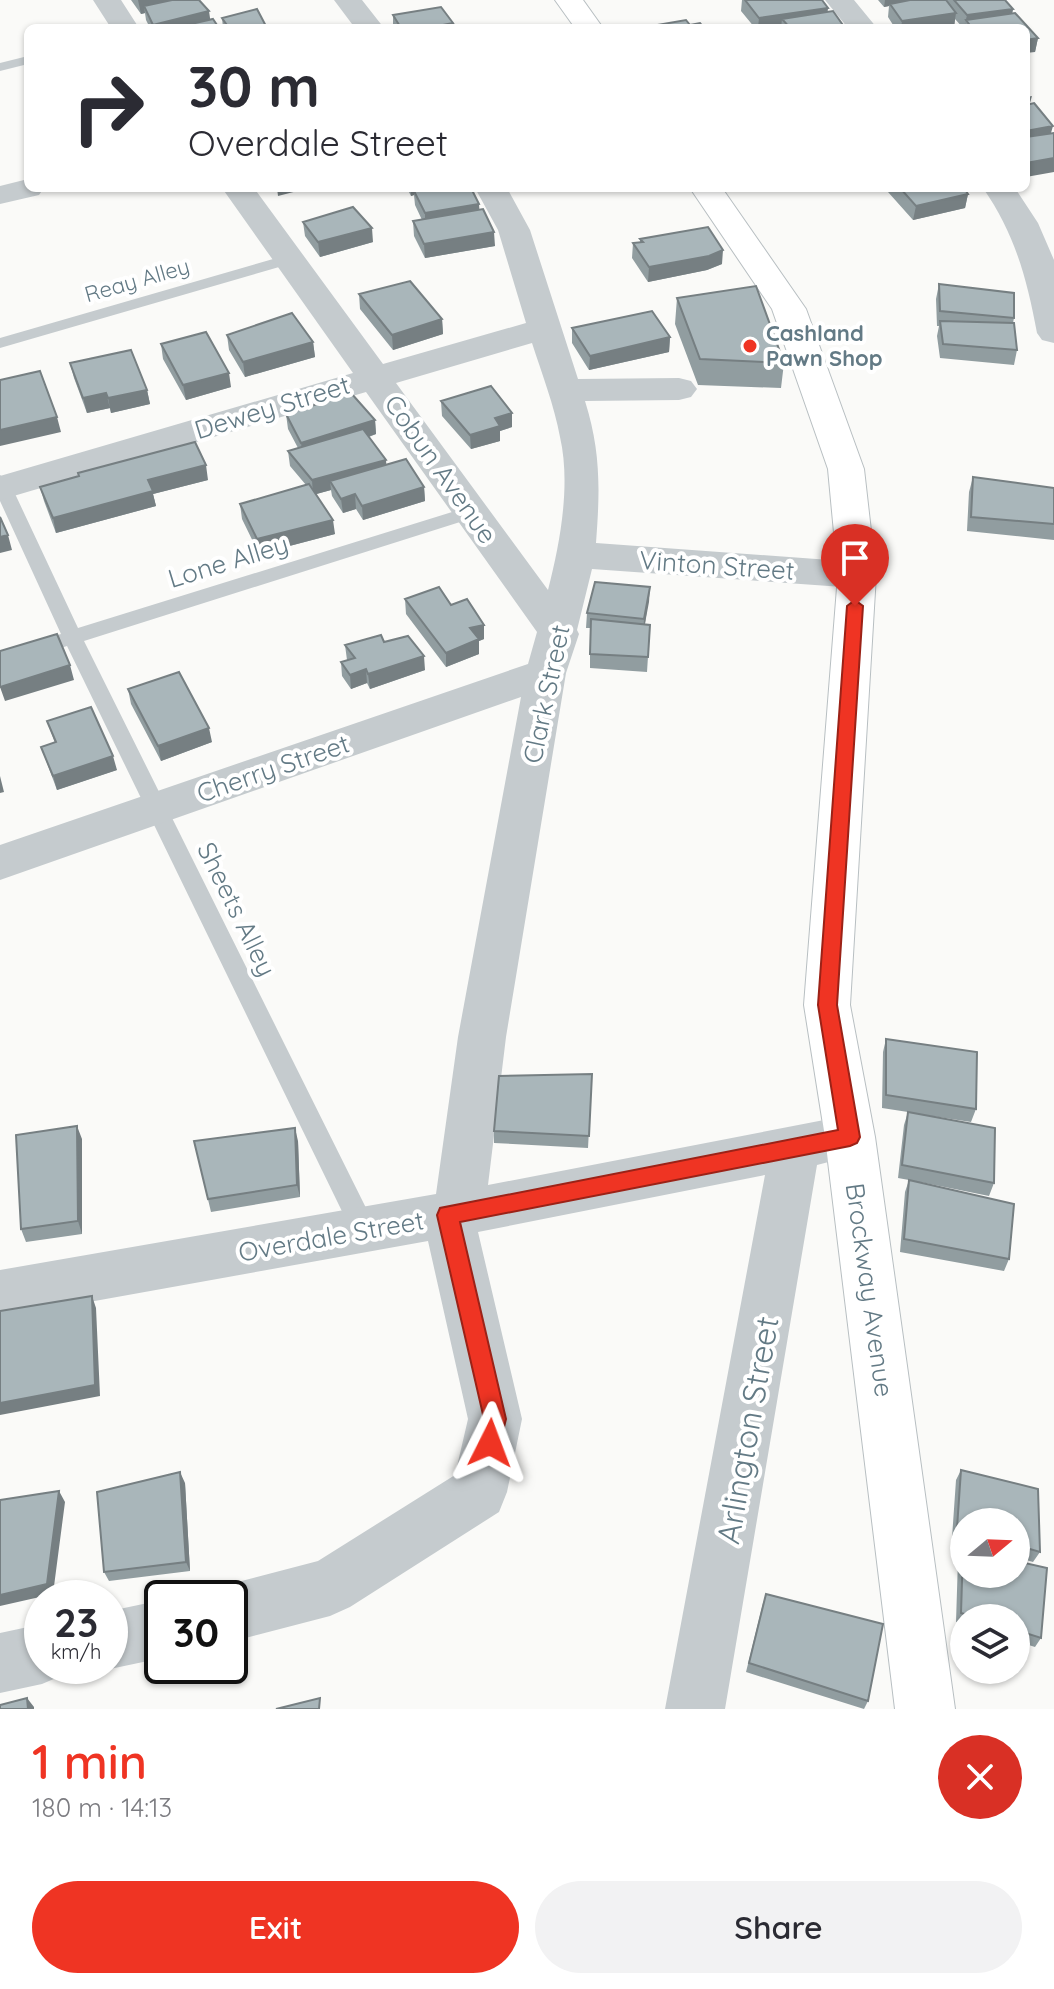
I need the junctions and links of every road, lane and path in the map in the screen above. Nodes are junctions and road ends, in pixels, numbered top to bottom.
1 (107, 0) edge
2 (348, 0) edge
3 (569, 0) edge
4 (839, 0) edge
5 (122, 24) edge
6 (367, 24) edge
7 (586, 24) edge
8 (860, 24) edge
9 (24, 61) edge
10 (0, 67) edge
11 (24, 189) edge
12 (241, 192) edge
13 (493, 192) edge
14 (709, 192) edge
15 (1002, 192) edge
16 (0, 195) edge
17 (287, 260) junction
18 (545, 328) junction
19 (1054, 333) edge
20 (0, 343) edge
21 (375, 376) junction
22 (679, 389) dead end
23 (564, 390) junction
24 (1, 486) edge
25 (472, 512) junction
26 (576, 555) junction
27 (857, 575) junction
28 (72, 637) junction
29 (552, 654) junction
30 (0, 660) edge
31 (156, 808) junction
32 (0, 863) edge
33 (850, 1137) junction
34 (795, 1149) junction
35 (453, 1214) junction
36 (364, 1230) junction
37 (0, 1294) edge
38 (248, 1608) edge
39 (24, 1658) edge
40 (0, 1663) edge
41 (695, 1709) edge
42 (925, 1709) edge

1 - 5 street
2 - 6 street
3 - 7 main road
4 - 8 street
9 - 10 lane
11 - 16 street
12 - 17 street, Cobun Avenue
13 - 18 street, Clark Street
14 - 27 main road, Brockway Avenue
15 - 19 street
17 - 20 lane, Reay Alley
17 - 21 street, Cobun Avenue
18 - 21 street, Dewey Street
18 - 23 street, Clark Street
21 - 24 street, Dewey Street
21 - 25 street, Cobun Avenue
22 - 23 street
23 - 26 street, Clark Street
24 - 28 lane, Sheets Alley
25 - 28 lane, Lone Alley
25 - 29 street, Cobun Avenue
26 - 27 street, Vinton Street
26 - 29 street, Clark Street
27 - 33 main road, Brockway Avenue
28 - 30 lane, Lone Alley
28 - 31 lane, Sheets Alley
29 - 31 street, Cherry Street
29 - 35 street, Clark Street
31 - 32 street, Cherry Street
31 - 36 lane, Sheets Alley
33 - 34 street, Overdale Street
33 - 42 main road, Brockway Avenue
34 - 35 street, Overdale Street
34 - 41 street, Arlington Street
35 - 36 street, Overdale Street
35 - 38 street
36 - 37 street, Overdale Street
39 - 40 street

